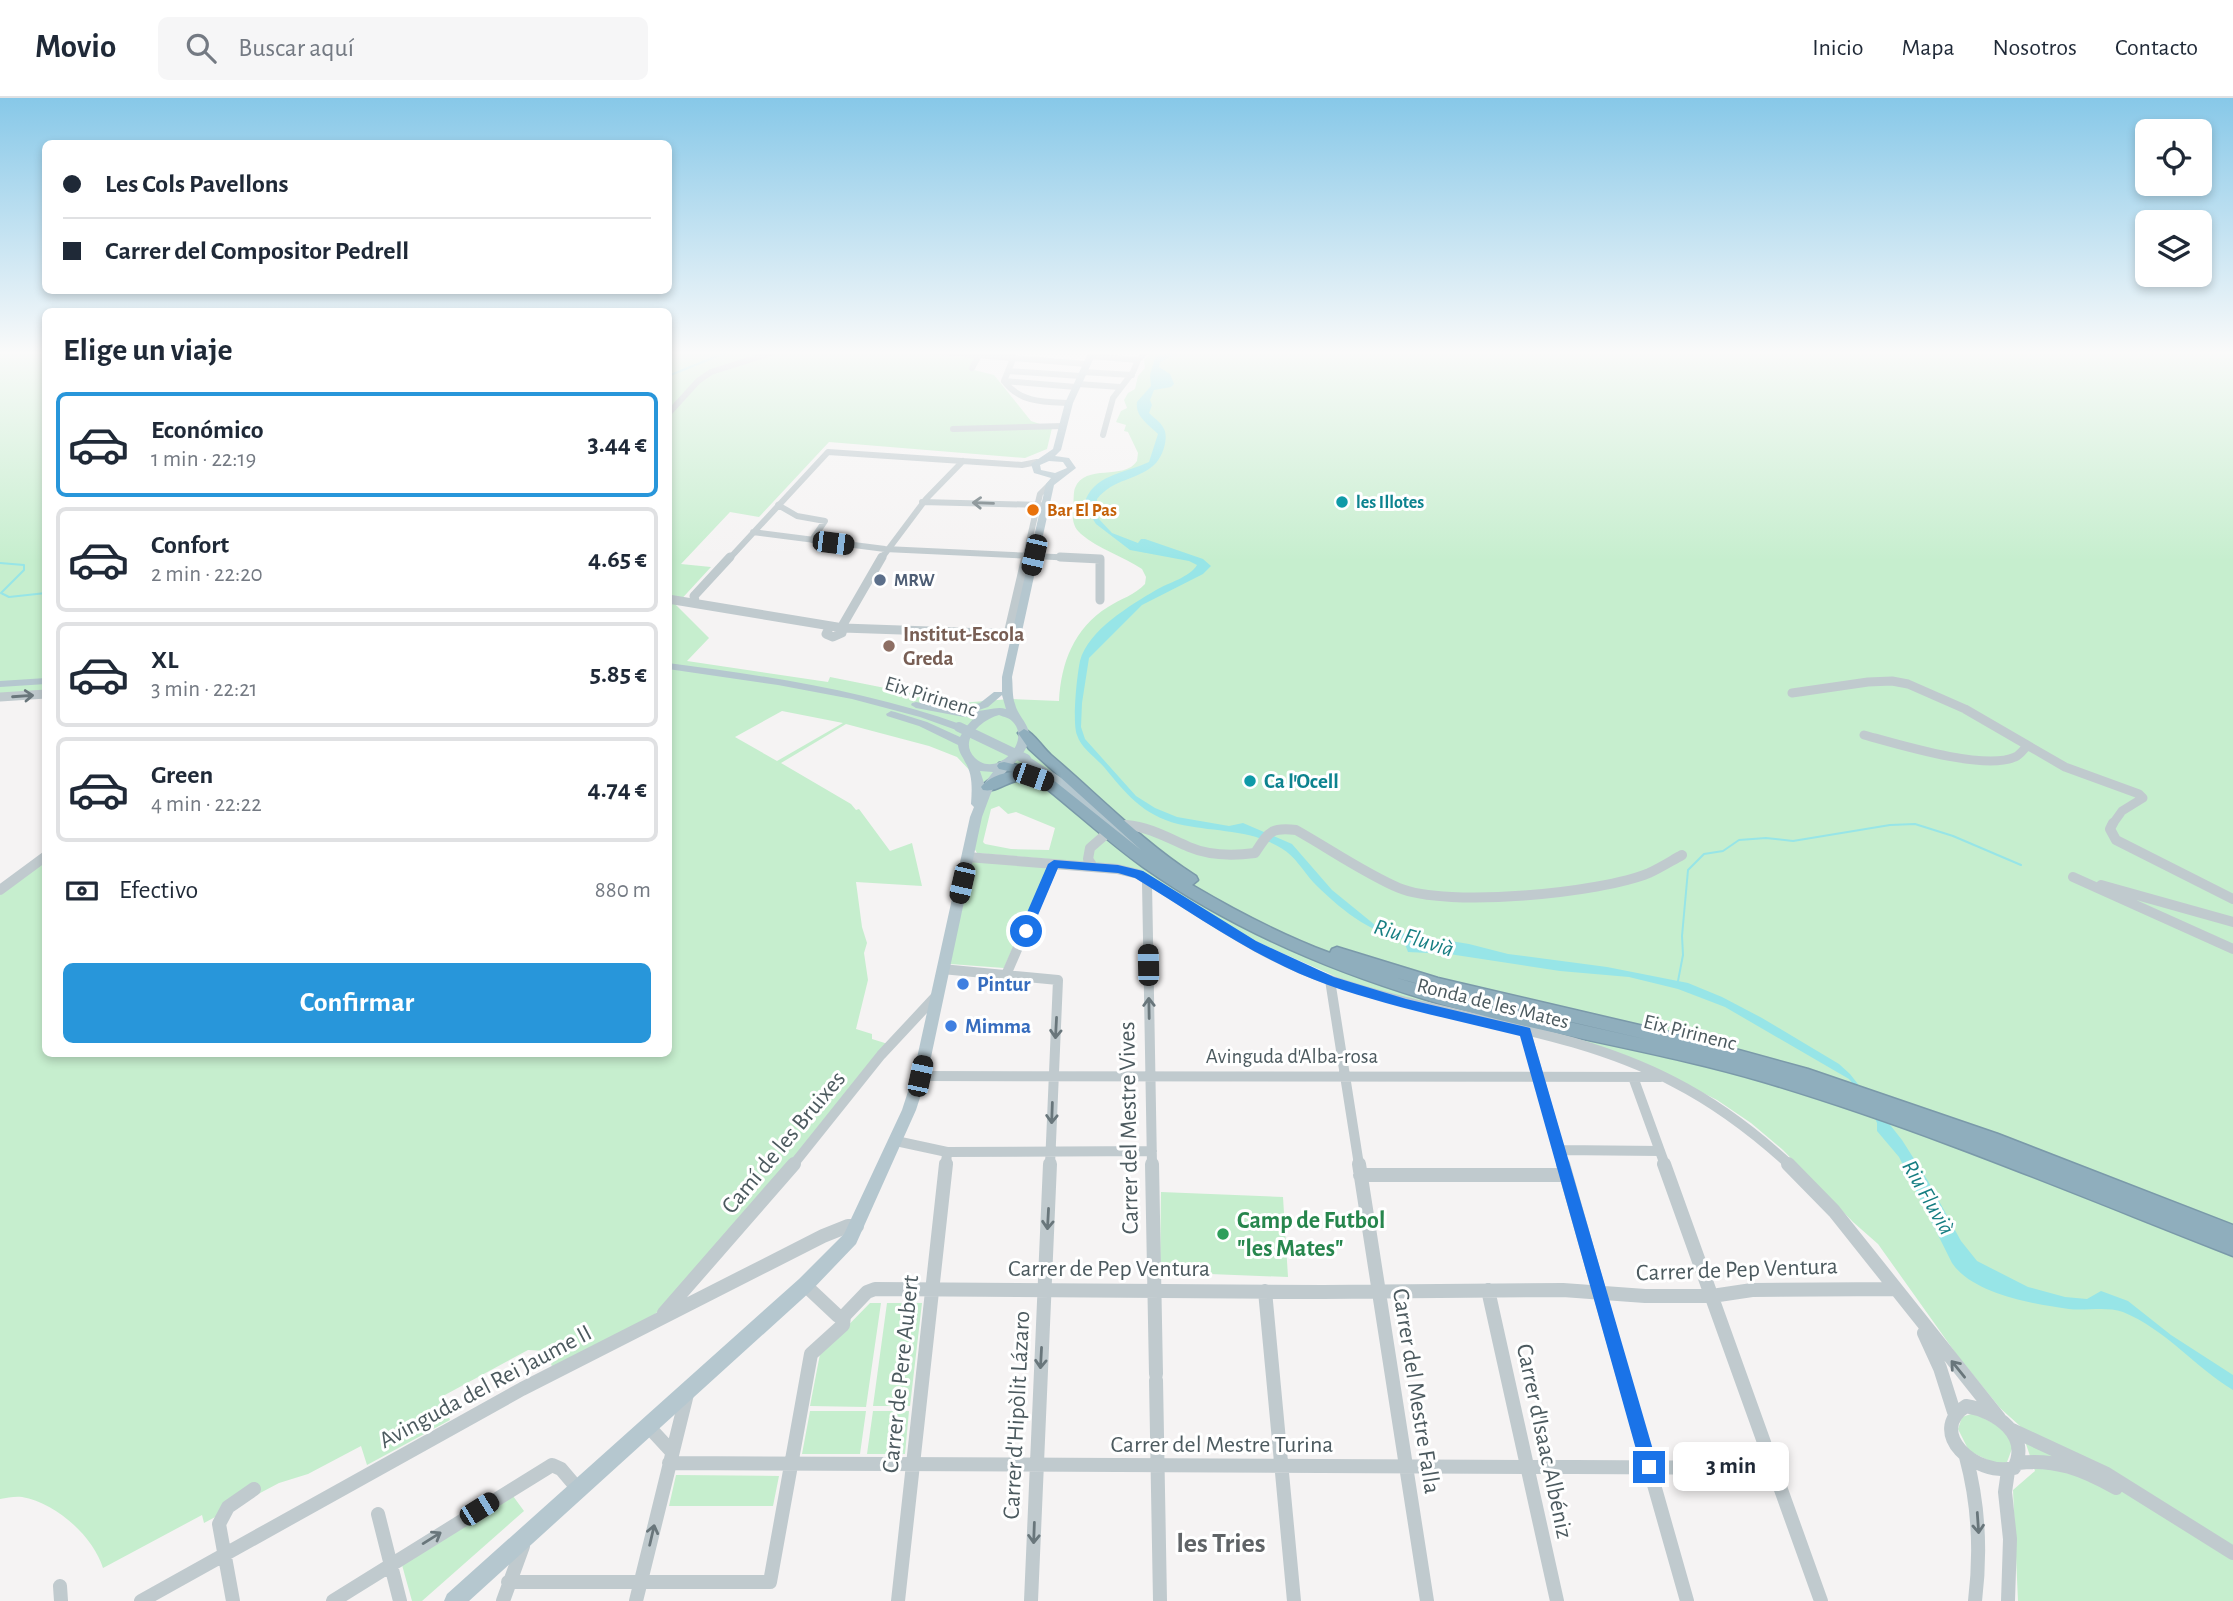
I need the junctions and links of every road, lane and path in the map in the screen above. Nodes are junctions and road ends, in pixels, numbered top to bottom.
1 (1064, 421) edge
2 (1105, 421) edge
3 (1063, 426) junction
4 (953, 429) dead end
5 (1102, 435) dead end
6 (1057, 450) junction
7 (1048, 458) junction
8 (1064, 459) junction
9 (963, 461) junction
10 (1036, 465) junction
11 (1048, 480) junction
12 (922, 502) junction
13 (778, 505) junction
14 (1041, 505) junction
15 (754, 532) junction
16 (812, 540) junction
17 (885, 549) junction
18 (1030, 555) junction
19 (672, 599) edge
20 (1100, 600) dead end
21 (695, 601) junction
22 (842, 628) junction
23 (1012, 634) junction
24 (672, 667) edge
25 (1007, 677) junction
26 (748, 678) junction
27 (42, 681) edge
28 (0, 684) edge
29 (813, 689) junction
30 (42, 694) edge
31 (998, 694) junction
32 (1792, 694) dead end
33 (0, 697) edge
34 (944, 710) junction
35 (986, 713) junction
36 (1014, 717) junction
37 (959, 727) joint
38 (1024, 733) junction
39 (1864, 735) dead end
40 (963, 743) junction
41 (2027, 746) junction
42 (972, 763) junction
43 (1003, 766) junction
44 (1047, 782) junction
45 (988, 787) junction
46 (976, 817) junction
47 (1126, 825) dead end
48 (1105, 835) dead end
49 (1682, 855) dead end
50 (967, 857) junction
51 (42, 859) edge
52 (1054, 864) junction
53 (1093, 867) junction
54 (1181, 878) junction
55 (1147, 882) junction
56 (0, 891) edge
57 (2233, 899) edge
58 (2233, 922) edge
59 (2233, 949) edge
60 (942, 969) junction
61 (1006, 975) junction
62 (1330, 980) junction
63 (937, 995) junction
64 (1525, 1032) junction
65 (1345, 1075) junction
66 (920, 1076) junction
67 (1054, 1076) junction
68 (1150, 1076) junction
69 (1538, 1076) junction
70 (1633, 1077) junction
71 (1664, 1077) junction
72 (896, 1141) junction
73 (1559, 1150) junction
74 (1051, 1151) junction
75 (1152, 1151) junction
76 (1660, 1151) junction
77 (947, 1152) junction
78 (1360, 1175) junction
79 (1566, 1175) junction
80 (858, 1226) junction
81 (2233, 1234) edge
82 (2233, 1247) edge
83 (806, 1285) junction
84 (1896, 1289) junction
85 (932, 1290) junction
86 (1045, 1290) junction
87 (1154, 1290) junction
88 (1378, 1290) junction
89 (1488, 1290) junction
90 (1265, 1291) junction
91 (1600, 1293) junction
92 (1712, 1296) junction
93 (844, 1315) junction
94 (661, 1317) junction
95 (1918, 1320) junction
96 (689, 1390) junction
97 (1954, 1412) junction
98 (1999, 1418) junction
99 (648, 1426) junction
100 (2010, 1429) junction
101 (1966, 1456) junction
102 (670, 1457) junction
103 (792, 1463) junction
104 (914, 1464) junction
105 (1037, 1466) junction
106 (1157, 1466) junction
107 (1281, 1466) junction
108 (1406, 1467) junction
109 (1527, 1467) junction
110 (1649, 1467) junction
111 (2013, 1467) junction
112 (1774, 1468) junction
113 (254, 1489) dead end
114 (578, 1489) junction
115 (2149, 1503) junction
116 (378, 1514) dead end
117 (527, 1535) junction
118 (2233, 1553) edge
119 (225, 1555) junction
120 (390, 1564) junction
121 (508, 1582) junction
122 (641, 1582) junction
123 (455, 1600) edge
124 (141, 1601) edge
125 (233, 1601) edge
126 (333, 1601) edge
127 (400, 1601) edge
128 (503, 1601) edge
129 (636, 1601) edge
130 (898, 1601) edge
131 (1031, 1601) edge
132 (1160, 1601) edge
133 (1293, 1601) edge
134 (1427, 1601) edge
135 (1557, 1601) edge
136 (1687, 1601) edge
137 (1821, 1601) edge
138 (1975, 1601) edge
139 (2008, 1601) edge

1 - 3 main road
2 - 5 street
3 - 4 street
3 - 6 main road
6 - 7 main road
6 - 8 main road
7 - 8 main road
7 - 10 main road
8 - 11 main road
9 - 10 street
9 - 12 street
9 - 13 street
10 - 11 main road
11 - 14 main road
14 -> 12 street
12 - 17 street
13 - 15 street
13 - 16 street
14 - 18 main road
15 - 16 street
15 - 21 street
16 - 17 street
17 - 18 street
17 - 22 street
18 - 20 street
18 - 23 main road
19 - 21 street
21 - 22 street
22 - 23 street
23 - 25 main road
24 - 26 main road, Eix Pirinenc
25 - 31 main road
25 - 36 main road
26 - 29 main road, Eix Pirinenc
26 - 40 main road
27 - 28 main road
29 - 34 main road
29 - 37 main road, Eix Pirinenc
33 -> 30 street
31 - 34 main road
31 - 35 main road
32 - 41 street
34 - 35 main road
35 - 36 main road
35 - 40 main road
36 - 38 main road
37 - 54 main road, Eix Pirinenc, bridge
38 - 43 main road
38 - 54 highway
39 - 41 street
40 - 42 main road
41 - 57 street
42 - 43 main road
42 - 46 main road
43 - 44 highway
43 - 45 main road
44 - 45 highway
44 - 54 highway
45 - 46 main road
46 - 50 main road
47 - 49 street
48 - 53 street
50 - 52 street, Ronda de les Mates
50 - 60 main road
51 - 56 street
52 - 53 street, Ronda de les Mates
52 - 61 street
53 - 55 street, Ronda de les Mates
54 - 81 highway, Eix Pirinenc
54 - 82 highway, Eix Pirinenc
55 - 62 street, Ronda de les Mates
68 -> 55 street, Carrer del Mestre Vives
58 - 59 street
60 - 61 street
60 - 63 main road
61 -> 67 street, Carrer d'Hipòlit Lázaro
62 - 64 street, Ronda de les Mates
62 - 65 street, Carrer del Mestre Falla
63 - 66 main road
63 - 94 street, Camí de les Bruixes
64 - 69 street
64 - 71 street, Ronda de les Mates
65 - 68 street, Avinguda d'Alba-rosa
65 - 69 street, Avinguda d'Alba-rosa
65 - 78 street, Carrer del Mestre Falla
66 - 67 street, Avinguda d'Alba-rosa
66 - 72 main road
67 - 68 street, Avinguda d'Alba-rosa
67 -> 74 street, Carrer d'Hipòlit Lázaro
68 - 75 street, Carrer del Mestre Vives
69 - 70 street, Avinguda d'Alba-rosa
69 - 73 street
70 - 71 street, Avinguda d'Alba-rosa
70 - 76 street
71 - 84 street, Ronda de les Mates
72 - 77 street
72 - 80 main road
73 - 76 street
73 - 79 street
74 - 75 street
74 - 77 street
74 -> 86 street, Carrer d'Hipòlit Lázaro
75 - 87 street, Carrer del Mestre Vives
76 - 92 street
77 - 85 street, Carrer de Pere Aubert
78 - 79 street
78 - 88 street, Carrer del Mestre Falla
79 - 91 street
80 - 83 main road
80 - 94 street, Avinguda del Rei Jaume II
83 - 93 street
83 - 96 main road
84 - 92 street, Carrer de Pep Ventura
84 - 95 street, Ronda de les Mates
85 - 86 street, Carrer de Pep Ventura
85 - 93 street, Carrer de Pep Ventura
85 - 104 street, Carrer de Pere Aubert
86 - 87 street, Carrer de Pep Ventura
86 -> 105 street, Carrer d'Hipòlit Lázaro
87 - 90 street, Carrer de Pep Ventura
87 - 106 street, Carrer del Mestre Vives
88 - 89 street, Carrer de Pep Ventura
88 - 90 street, Carrer de Pep Ventura
88 - 108 street, Carrer del Mestre Falla
89 - 91 street, Carrer de Pep Ventura
89 - 109 street, Carrer d'Isaac Albéniz
90 - 107 street
91 - 92 street, Carrer de Pep Ventura
91 - 110 street
92 - 112 street
93 - 103 street, Carrer de Pep Ventura
94 - 119 street, Avinguda del Rei Jaume II
95 - 97 street, Ronda de les Mates
98 -> 95 street, Ronda de les Mates
96 - 99 main road
96 - 102 street
97 - 98 street
97 - 101 street
98 - 100 street
99 - 102 street
99 - 114 main road
100 - 111 street
100 - 115 street
101 - 111 street
101 -> 138 street
102 - 103 street, Carrer del Mestre Turina
122 -> 102 street
103 - 104 street, Carrer del Mestre Turina
103 - 122 street, Carrer de Pep Ventura
104 - 105 street, Carrer del Mestre Turina
104 - 130 street, Carrer de Pere Aubert
105 - 106 street, Carrer del Mestre Turina
105 -> 131 street, Carrer d'Hipòlit Lázaro
106 - 107 street, Carrer del Mestre Turina
106 - 132 street, Carrer del Mestre Vives
107 - 108 street, Carrer del Mestre Turina
107 - 133 street
108 - 109 street, Carrer del Mestre Turina
108 - 134 street, Carrer del Mestre Falla
109 - 110 street, Carrer del Mestre Turina
109 - 135 street, Carrer d'Isaac Albéniz
110 - 112 street, Carrer del Mestre Turina
110 - 136 street
111 - 115 street
111 - 139 street
112 - 137 street
113 - 119 street
114 - 117 main road
120 -> 114 street
115 - 118 street
116 - 120 street
117 - 121 street
117 - 123 main road
119 - 124 street, Avinguda del Rei Jaume II
119 - 125 street
120 - 126 street
120 - 127 street
121 - 122 street
121 - 128 street
122 - 129 street

